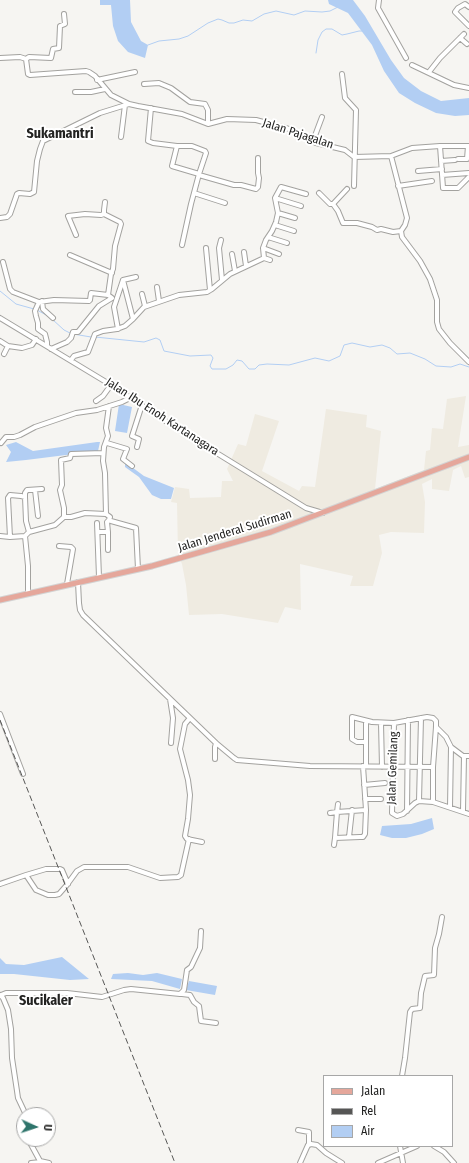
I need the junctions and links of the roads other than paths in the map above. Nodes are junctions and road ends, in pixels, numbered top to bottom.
1 (379, 0) edge
2 (469, 7) edge
3 (64, 14) dead end
4 (469, 26) edge
5 (464, 34) dead end
6 (460, 38) junction
7 (467, 44) dead end
8 (0, 58) edge
9 (406, 58) dead end
10 (26, 59) junction
11 (412, 65) dead end
12 (135, 72) dead end
13 (429, 72) junction
14 (342, 74) dead end
15 (97, 80) junction
16 (144, 84) dead end
17 (469, 88) edge
18 (105, 89) junction
19 (75, 92) dead end
20 (127, 104) junction
21 (151, 108) junction
22 (322, 117) dead end
23 (208, 124) junction
24 (121, 137) dead end
25 (313, 141) junction
26 (177, 146) junction
27 (440, 146) junction
28 (468, 146) edge
29 (354, 156) junction
30 (391, 156) junction
31 (258, 158) dead end
32 (468, 160) edge
33 (441, 161) junction
34 (442, 169) junction
35 (418, 171) dead end
36 (469, 173) edge
37 (199, 175) junction
38 (442, 175) junction
39 (469, 177) edge
40 (432, 181) dead end
41 (354, 186) dead end
42 (398, 186) junction
43 (347, 189) dead end
44 (194, 193) junction
45 (319, 193) dead end
46 (306, 194) dead end
47 (275, 198) junction
48 (106, 202) dead end
49 (225, 204) dead end
50 (333, 204) junction
51 (301, 206) dead end
52 (278, 213) junction
53 (104, 214) junction
54 (0, 218) edge
55 (295, 218) dead end
56 (275, 225) junction
57 (294, 231) dead end
58 (401, 231) junction
59 (76, 235) dead end
60 (268, 237) junction
61 (221, 240) dead end
62 (287, 243) dead end
63 (182, 246) dead end
64 (206, 248) dead end
65 (263, 248) junction
66 (244, 252) dead end
67 (232, 254) dead end
68 (279, 254) dead end
69 (70, 255) dead end
70 (264, 258) junction
71 (270, 260) dead end
72 (3, 262) dead end
73 (246, 266) junction
74 (235, 271) junction
75 (112, 272) junction
76 (136, 277) dead end
77 (123, 280) junction
78 (222, 280) junction
79 (157, 287) dead end
80 (210, 290) junction
81 (108, 294) junction
82 (142, 294) dead end
83 (159, 301) junction
84 (40, 302) junction
85 (145, 306) junction
86 (0, 318) edge
87 (53, 318) dead end
88 (133, 320) junction
89 (118, 329) junction
90 (36, 340) junction
91 (0, 341) edge
92 (8, 346) junction
93 (49, 347) junction
94 (4, 354) dead end
95 (71, 360) junction
96 (469, 362) edge
97 (111, 385) junction
98 (130, 398) junction
99 (96, 401) dead end
100 (142, 405) junction
101 (109, 406) junction
102 (1, 443) dead end
103 (107, 443) junction
104 (137, 447) dead end
105 (103, 453) junction
106 (469, 457) edge
107 (132, 466) dead end
108 (42, 489) dead end
109 (35, 490) junction
110 (25, 497) junction
111 (306, 508) junction
112 (324, 513) junction
113 (106, 514) junction
114 (38, 516) dead end
115 (64, 517) junction
116 (307, 519) junction
117 (110, 520) junction
118 (98, 523) dead end
119 (29, 532) junction
120 (98, 532) junction
121 (108, 532) junction
122 (0, 536) edge
123 (25, 536) junction
124 (10, 537) junction
125 (59, 546) dead end
126 (108, 550) dead end
127 (138, 569) junction
128 (98, 577) junction
129 (78, 582) junction
130 (67, 584) junction
131 (28, 593) junction
132 (0, 600) edge
133 (170, 699) junction
134 (0, 714) edge
135 (190, 718) junction
136 (421, 718) junction
137 (408, 720) junction
138 (366, 721) junction
139 (381, 723) junction
140 (394, 723) junction
141 (436, 727) junction
142 (366, 742) junction
143 (171, 743) dead end
144 (216, 743) junction
145 (451, 747) junction
146 (466, 756) edge
147 (215, 759) dead end
148 (364, 766) junction
149 (382, 767) junction
150 (393, 767) junction
151 (408, 767) junction
152 (421, 767) junction
153 (433, 767) junction
154 (24, 774) dead end
155 (385, 784) dead end
156 (364, 785) junction
157 (365, 799) junction
158 (381, 799) dead end
159 (419, 801) junction
160 (433, 802) junction
161 (338, 804) dead end
162 (450, 807) junction
163 (352, 810) junction
164 (366, 810) junction
165 (463, 811) junction
166 (337, 812) junction
167 (407, 812) junction
168 (330, 813) dead end
169 (469, 814) edge
170 (349, 837) junction
171 (335, 838) junction
172 (189, 839) junction
173 (202, 842) dead end
174 (334, 845) dead end
175 (26, 875) junction
176 (0, 884) edge
177 (68, 884) junction
178 (442, 917) dead end
179 (201, 931) dead end
180 (42, 994) junction
181 (182, 994) junction
182 (1, 995) edge
183 (41, 1002) dead end
184 (216, 1023) dead end
185 (402, 1075) edge
186 (22, 1107) edge
187 (298, 1130) dead end
188 (308, 1145) junction
189 (33, 1147) edge
190 (400, 1147) edge
191 (414, 1147) edge
192 (436, 1147) edge
193 (401, 1152) junction
194 (41, 1162) junction
195 (31, 1163) edge
196 (49, 1163) edge
197 (300, 1163) edge
198 (342, 1163) edge
199 (378, 1163) edge
200 (403, 1163) edge
201 (454, 1163) edge

1 - 9 street
2 - 4 street
3 - 10 street
5 - 6 street
6 - 7 street
6 - 13 street
8 - 10 street
10 - 15 street
11 - 13 street
12 - 15 street
13 - 17 street
14 - 29 street
15 - 18 street
16 - 23 street
18 - 19 street
18 - 20 street
20 - 21 street
20 - 24 street
20 - 54 street
21 - 23 street
21 - 26 street
22 - 25 street
23 - 25 street, Jalan Pajagalan
25 - 29 street, Jalan Pajagalan
26 - 37 street
26 - 37 street
27 - 28 street
27 - 30 street
27 - 33 street
28 - 32 street
29 - 30 street, Jalan Pajagalan
29 - 41 street
30 - 42 street
31 - 37 street
32 - 33 street
33 - 34 street
34 - 35 street
34 - 38 street
36 - 38 street
37 - 44 street
38 - 39 street
40 - 42 street
42 - 58 street
43 - 50 street
44 - 49 street
44 - 63 street
45 - 50 street
46 - 47 street
47 - 51 street
47 - 52 street
48 - 53 street
50 - 58 street
52 - 55 street
52 - 56 street
53 - 59 street
53 - 75 street
56 - 57 street
56 - 60 street
58 - 96 street
60 - 62 street
60 - 65 street
61 - 78 street
64 - 80 street
65 - 68 street
65 - 70 street
66 - 73 street
67 - 74 street
69 - 75 street
70 - 71 street
70 - 73 street
72 - 84 street
73 - 74 street
74 - 78 street
75 - 81 street
76 - 77 street
77 - 88 street
77 - 89 street
78 - 80 street
79 - 83 street
80 - 83 street
81 - 84 street
81 - 93 street
82 - 85 street
83 - 85 street
84 - 87 street
84 - 93 street
85 - 88 street
86 - 90 street, Jalan Ibu Enoh Kartanagara
88 - 89 street
89 - 95 street
90 - 92 street
90 - 93 street, Jalan Ibu Enoh Kartanagara
91 - 92 street
92 - 94 street
93 - 95 street, Jalan Ibu Enoh Kartanagara
95 - 97 street, Jalan Ibu Enoh Kartanagara
97 - 98 street, Jalan Ibu Enoh Kartanagara
97 - 99 street
98 - 100 street, Jalan Ibu Enoh Kartanagara
98 - 101 street
100 - 104 street
100 - 111 street, Jalan Ibu Enoh Kartanagara
101 - 102 street
101 - 103 street
103 - 105 street
103 - 107 street
105 - 113 street
105 - 115 street
106 - 112 main road, Jalan Jenderal Sudirman
108 - 109 street
109 - 110 street
109 - 114 street
110 - 119 street
110 - 124 street
111 - 112 street, Jalan Ibu Enoh Kartanagara
111 - 116 street
112 - 116 main road, Jalan Jenderal Sudirman
113 - 115 street
113 - 117 street
115 - 119 street
116 - 127 main road, Jalan Jenderal Sudirman
117 - 121 street
117 - 127 street
118 - 120 street
119 - 123 street
120 - 121 street
120 - 128 street
121 - 126 street
122 - 124 street
123 - 124 street
123 - 131 street
125 - 130 street
127 - 128 main road, Jalan Jenderal Sudirman
128 - 129 main road, Jalan Jenderal Sudirman
129 - 130 main road, Jalan Jenderal Sudirman
129 - 133 street
130 - 131 main road, Jalan Jenderal Sudirman
131 - 132 main road, Jalan Jenderal Sudirman
133 - 135 street
133 - 143 street
134 - 154 street
135 - 144 street
135 - 172 street
136 - 137 street
136 - 141 street
136 - 152 street
137 - 140 street
137 - 151 street
138 - 139 street
138 - 142 street
138 - 142 street
139 - 140 street
139 - 149 street
140 - 150 street, Jalan Gemilang
141 - 145 street
141 - 153 street
142 - 148 street
144 - 147 street
144 - 148 street
145 - 146 street
145 - 162 street
146 - 165 street
148 - 149 street
148 - 156 street
149 - 150 street
150 - 151 street
150 - 167 street, Jalan Gemilang
151 - 152 street
151 - 167 street
152 - 153 street
152 - 159 street
153 - 160 street
155 - 156 street
156 - 157 street
157 - 158 street
157 - 164 street
159 - 160 street
159 - 167 street
160 - 162 street
161 - 166 street
162 - 165 street
163 - 164 street
163 - 166 street
163 - 170 street
164 - 170 street
165 - 169 street
166 - 168 street
166 - 171 street
170 - 171 street
171 - 174 street
172 - 173 street
172 - 177 street
175 - 176 street
175 - 177 street
175 - 177 street
178 - 185 street
179 - 181 street
180 - 181 street
180 - 182 street
180 - 183 street
181 - 184 street
182 - 186 street
187 - 188 street
188 - 197 street
188 - 198 street
189 - 194 street
190 - 193 street
191 - 193 street
192 - 201 street
193 - 199 street
193 - 200 street
194 - 195 street
194 - 196 street

